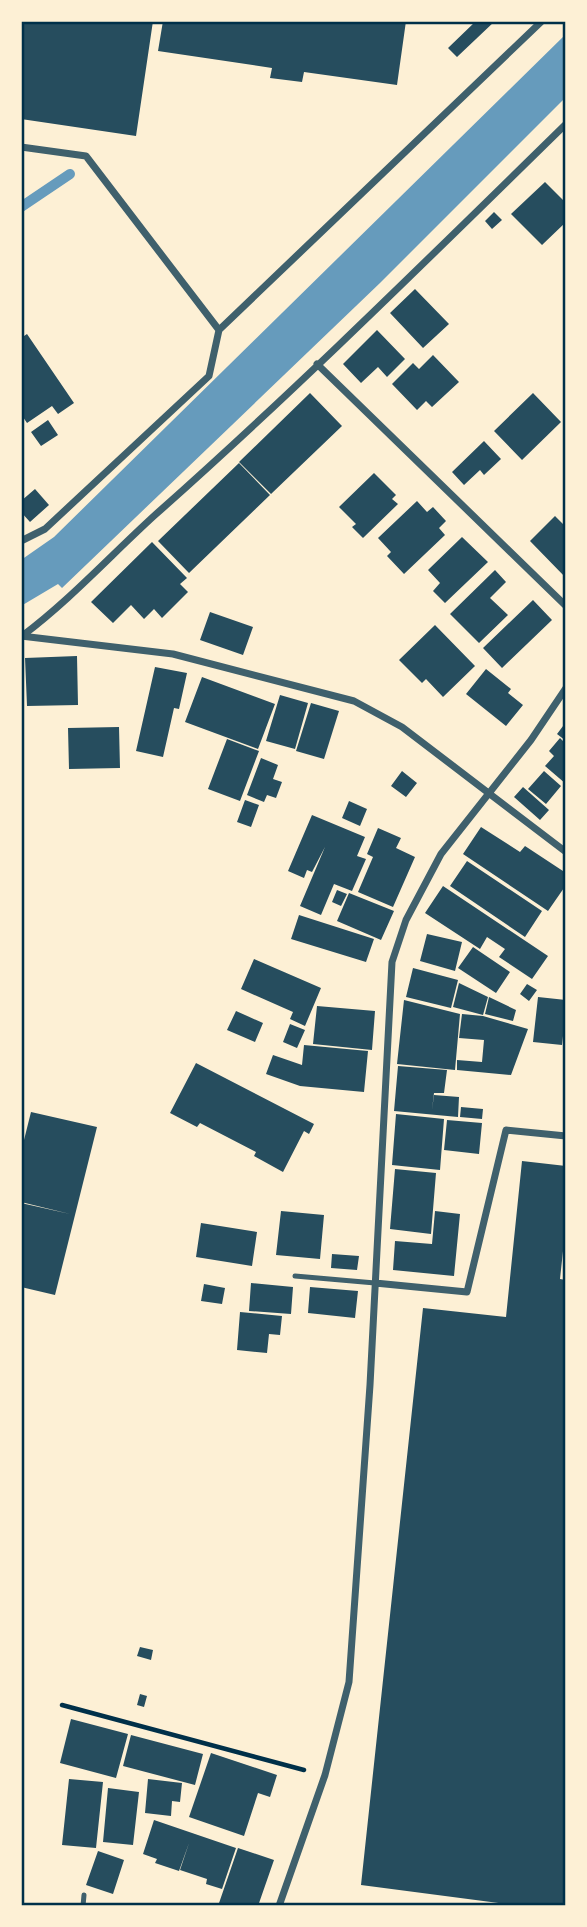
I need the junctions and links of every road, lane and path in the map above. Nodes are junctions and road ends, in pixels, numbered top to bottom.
1 (542, 21) edge
2 (566, 124) edge
3 (21, 147) edge
4 (219, 330) junction
5 (317, 364) junction
6 (21, 541) edge
7 (566, 606) edge
8 (21, 636) edge
9 (566, 688) edge
10 (488, 794) junction
11 (566, 852) edge
12 (566, 1136) edge
13 (295, 1276) dead end
14 (375, 1283) junction
15 (62, 1705) dead end
16 (325, 1775) junction
17 (84, 1895) dead end
18 (83, 1906) edge
19 (279, 1906) edge

1 - 4 street
2 - 5 street
3 - 4 street
4 - 6 street
5 - 7 street
5 - 8 street
8 - 10 street
9 - 10 street
10 - 11 street
10 - 14 street
12 - 14 street
13 - 14 lane
14 - 16 street
15 - 16 path
16 - 19 street
17 - 18 lane

